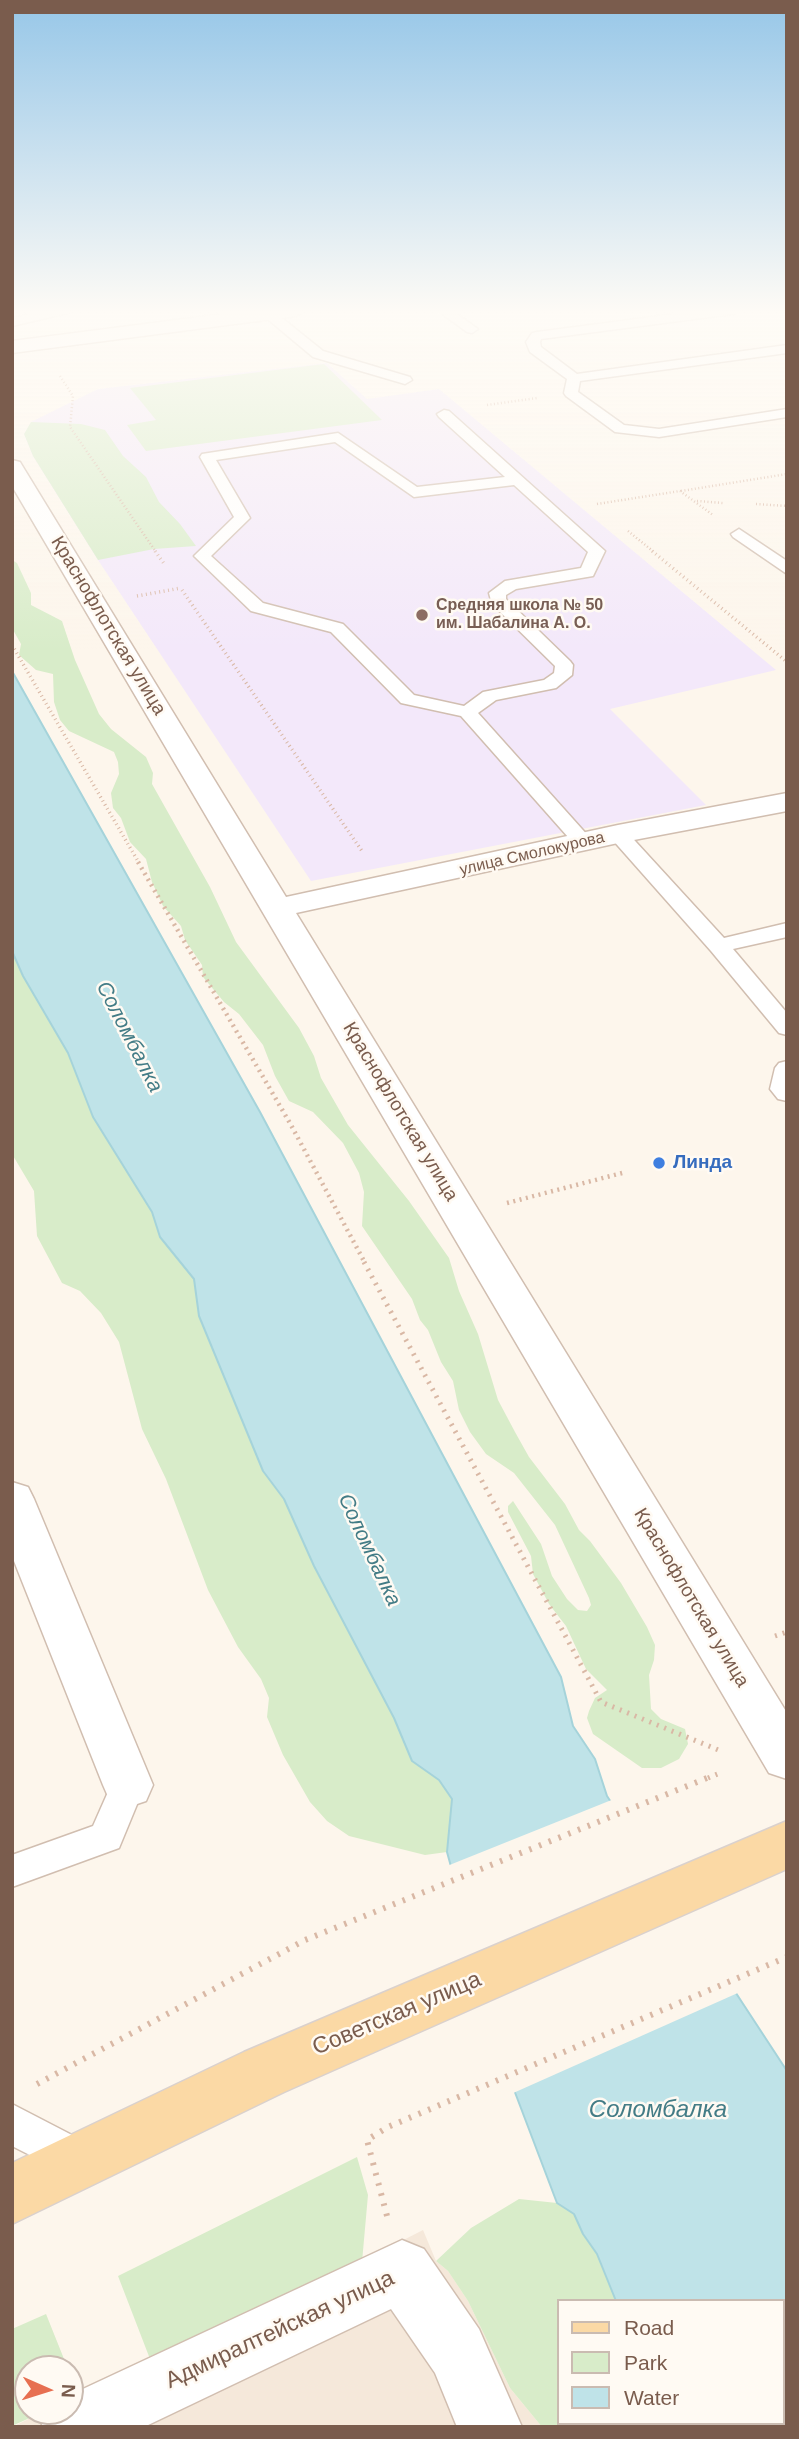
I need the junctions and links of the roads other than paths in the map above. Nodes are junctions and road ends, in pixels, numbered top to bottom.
1 (455, 424) edge
2 (614, 424) edge
3 (721, 424) edge
4 (12, 467) edge
5 (518, 480) junction
6 (739, 534) road end
7 (787, 569) edge
8 (467, 712) junction
9 (787, 802) edge
10 (618, 834) junction
11 (583, 842) junction
12 (277, 908) junction
13 (787, 930) edge
14 (719, 946) junction
15 (787, 1028) edge
16 (787, 1068) edge
17 (787, 1094) edge
18 (12, 1499) edge
19 (787, 1758) edge
20 (128, 1785) joint
21 (779, 1848) edge
22 (12, 1871) edge
23 (18, 2107) edge
24 (81, 2161) junction
25 (12, 2194) edge
26 (73, 2427) edge
27 (490, 2427) edge

1 - 5 lane
2 - 3 lane
4 - 12 street, Краснофлотская улица
5 - 8 lane
5 - 8 lane
6 - 7 lane
8 - 11 lane
9 - 10 street, улица Смолокурова
10 - 11 street, улица Смолокурова
10 - 14 lane
11 - 12 street, улица Смолокурова
12 - 19 street, Краснофлотская улица
13 - 14 lane
14 - 15 lane
16 - 17 lane
18 - 20 street
20 - 22 lane
21 - 24 main road, Советская улица
23 - 24 lane
24 - 25 main road, Советская улица
26 - 27 street, Адмиралтейская улица

